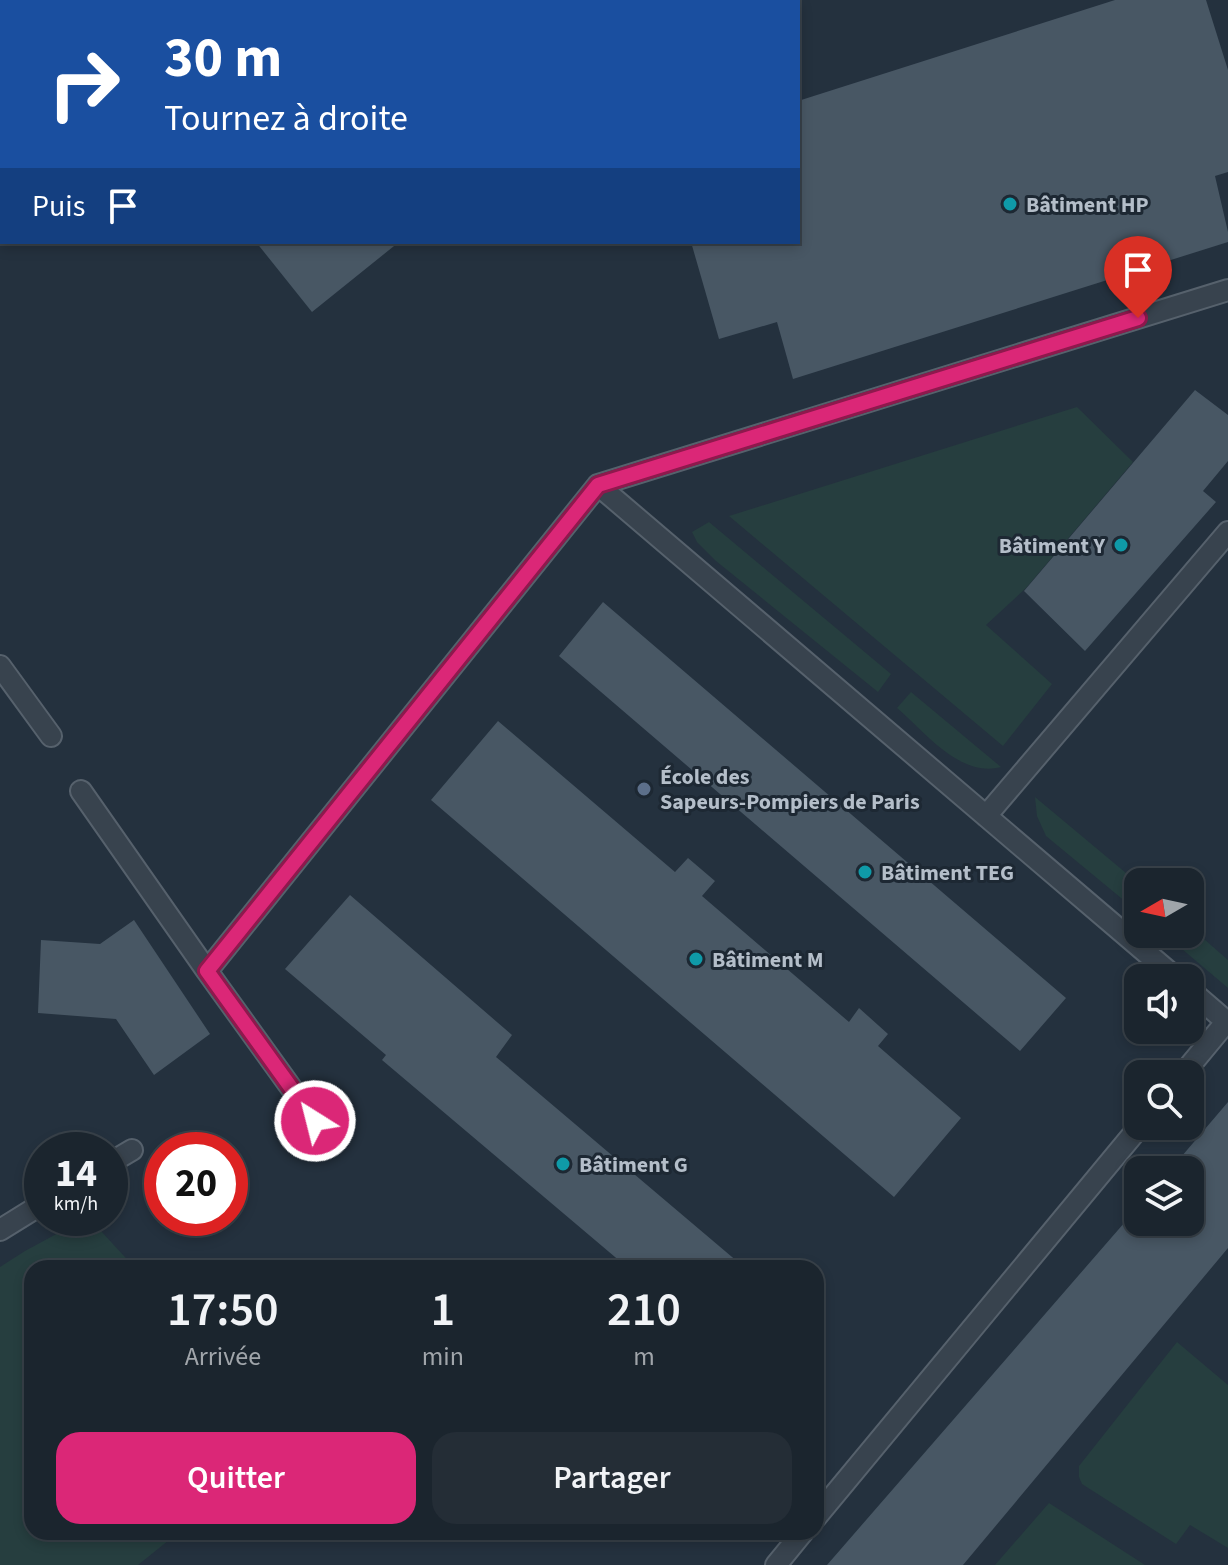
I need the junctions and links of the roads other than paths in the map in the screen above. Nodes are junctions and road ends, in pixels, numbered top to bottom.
1 (1228, 290) edge
2 (598, 485) junction
3 (1228, 532) edge
4 (0, 666) edge
5 (51, 736) dead end
6 (81, 791) dead end
7 (986, 816) junction
8 (1160, 964) edge
9 (207, 971) junction
10 (1204, 1002) edge
11 (1227, 1022) edge
12 (1195, 1060) edge
13 (315, 1121) dead end
14 (1128, 1140) edge
15 (132, 1150) dead end
16 (128, 1152) edge
17 (24, 1215) edge
18 (0, 1230) edge
19 (824, 1507) edge
20 (796, 1540) edge
21 (776, 1565) edge

1 - 2 lane
2 - 7 lane
2 - 9 lane
3 - 7 lane
4 - 5 lane
6 - 9 lane
7 - 8 lane
9 - 13 lane
10 - 11 lane
11 - 12 lane
14 - 19 lane
15 - 16 lane
17 - 18 lane
20 - 21 lane

